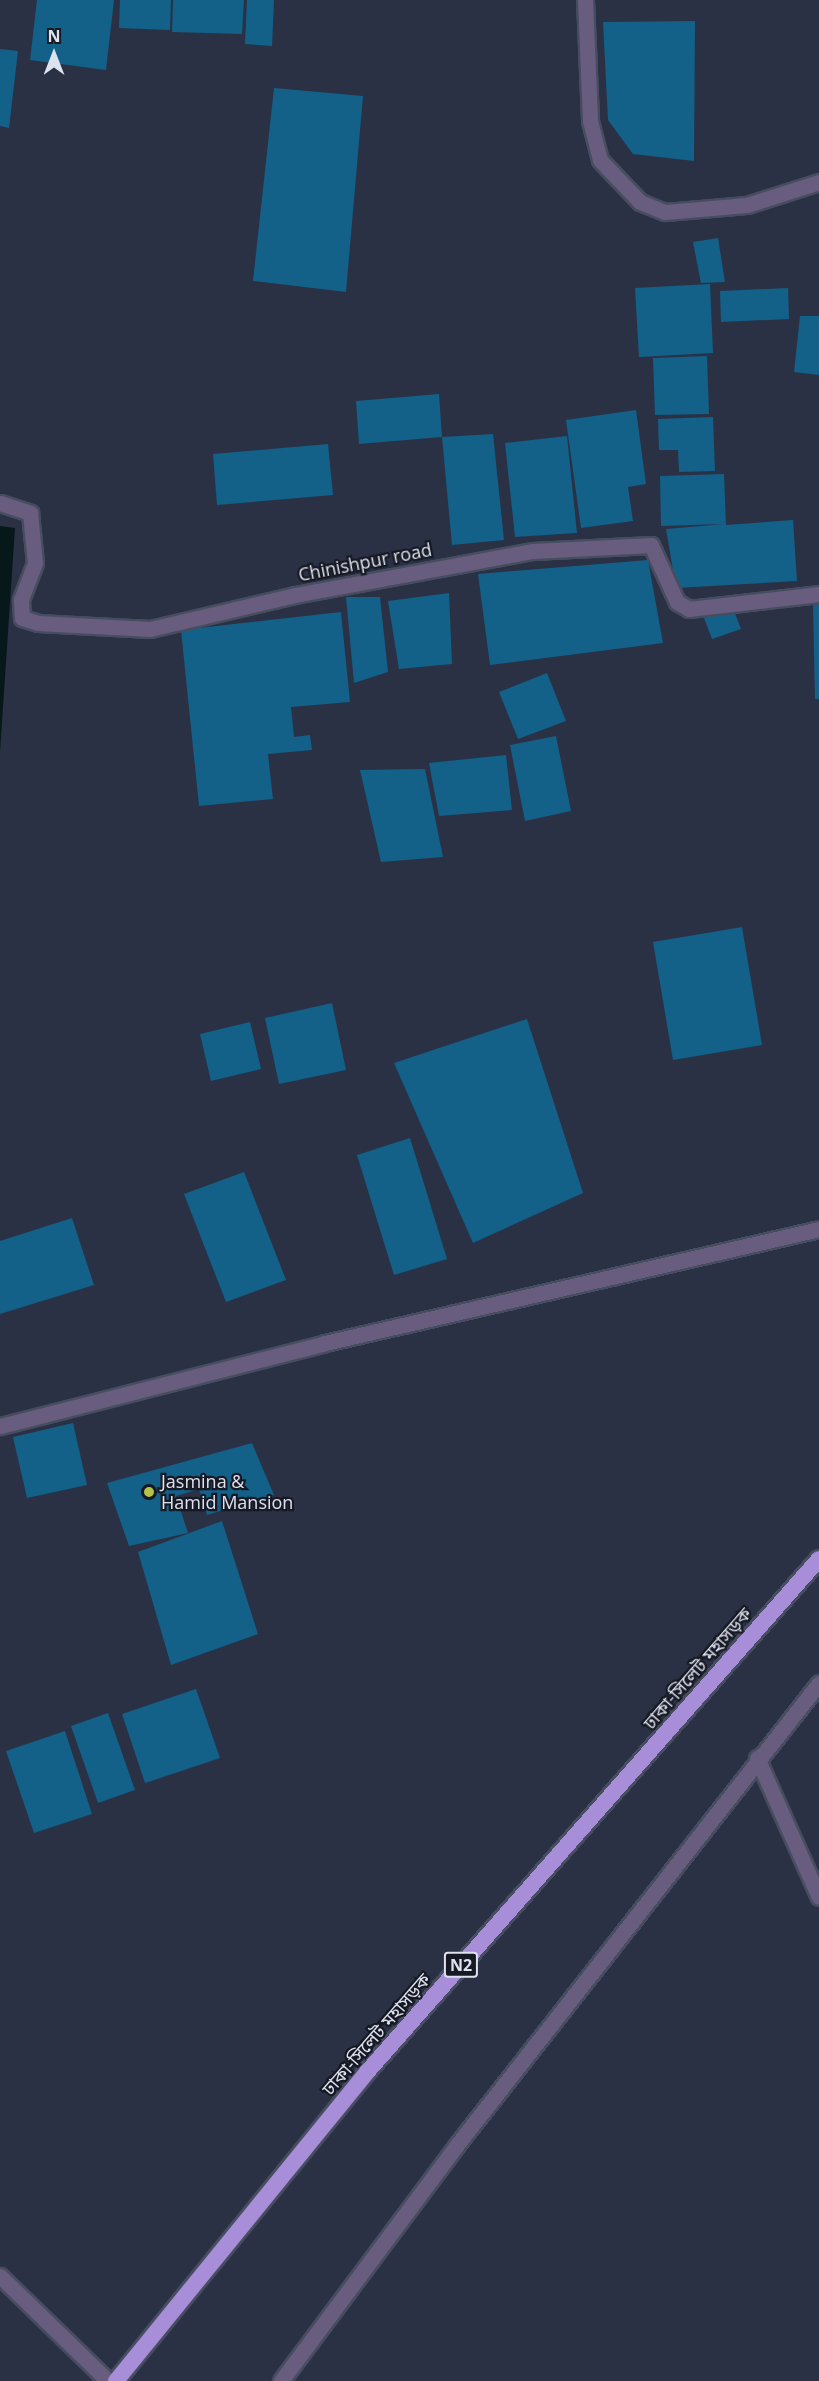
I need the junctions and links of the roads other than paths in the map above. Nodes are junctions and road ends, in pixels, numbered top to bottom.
1 (585, 0) edge
2 (819, 182) edge
3 (0, 502) edge
4 (819, 594) edge
5 (819, 1229) edge
6 (0, 1426) edge
7 (819, 1559) edge
8 (819, 1683) edge
9 (757, 1758) junction
10 (819, 1897) edge
11 (0, 2276) edge
12 (108, 2381) edge
13 (116, 2381) edge
14 (281, 2381) edge

1 - 2 street
3 - 4 street, Chinishpur road
5 - 6 street
7 - 13 highway, ঢাকা-সিলেট মহাসড়ক / N2
8 - 9 street
9 - 10 street
9 - 14 street
11 - 12 street

